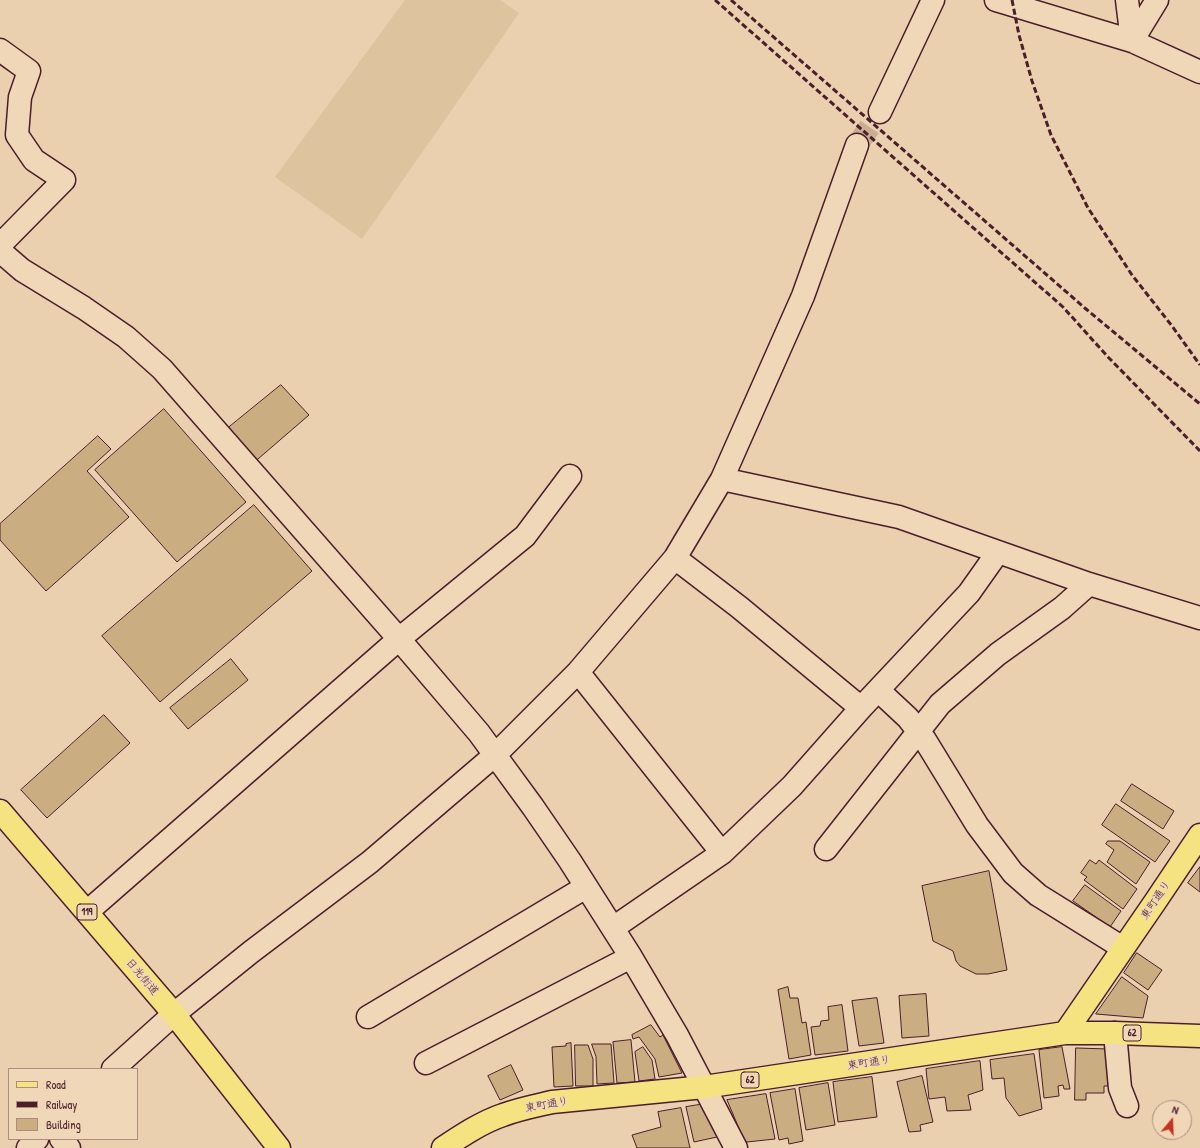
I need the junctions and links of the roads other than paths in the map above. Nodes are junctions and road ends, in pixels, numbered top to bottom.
1 (932, 0) edge
2 (996, 0) edge
3 (1127, 0) edge
4 (1157, 0) edge
5 (1132, 41) junction
6 (0, 50) edge
7 (1200, 72) edge
8 (880, 112) tunnel mouth
9 (856, 145) tunnel mouth
10 (0, 245) edge
11 (0, 251) edge
12 (570, 476) dead end
13 (722, 479) junction
14 (998, 552) junction
15 (675, 558) junction
16 (1089, 584) junction
17 (1200, 618) edge
18 (399, 639) junction
19 (578, 672) junction
20 (878, 690) junction
21 (861, 708) junction
22 (918, 731) junction
23 (495, 755) junction
24 (0, 811) edge
25 (1200, 835) edge
26 (826, 849) dead end
27 (722, 853) junction
28 (586, 887) junction
29 (87, 912) junction
30 (613, 928) junction
31 (1124, 948) junction
32 (631, 957) junction
33 (174, 1014) junction
34 (368, 1017) dead end
35 (1065, 1033) junction
36 (1116, 1033) junction
37 (1200, 1036) edge
38 (426, 1063) dead end
39 (114, 1068) edge
40 (704, 1087) junction
41 (1127, 1106) dead end
42 (36, 1140) edge
43 (62, 1140) edge
44 (28, 1148) edge
45 (69, 1148) edge
46 (279, 1148) edge
47 (443, 1148) edge
48 (736, 1148) edge

1 - 8 street
2 - 5 street
3 - 5 street
4 - 5 street
5 - 7 street
6 - 10 street
9 - 13 street
11 - 18 street
12 - 18 street
13 - 14 street
13 - 15 street
14 - 16 street
14 - 20 street
15 - 19 street
15 - 21 street
16 - 17 street
16 - 22 street
18 - 23 street
18 - 29 street
19 - 23 street
19 - 27 street
20 - 21 street
20 - 22 street
21 - 27 street
22 - 26 street
22 - 31 street
23 - 28 street
23 - 33 street
24 - 29 main road, 日光街道 / 119
25 - 31 main road, 東町通り
27 - 30 street
28 - 30 street
28 - 34 street
29 - 33 main road, 日光街道 / 119
30 - 32 street
31 - 35 main road, 東町通り
32 - 38 street
32 - 40 street
33 - 39 street
33 - 46 main road, 日光街道 / 119
35 - 36 main road, 62
35 - 40 main road, 東町通り / 62
36 - 37 main road, 62
36 - 41 street
40 - 47 main road, 東町通り / 62
40 - 48 street
42 - 44 street
43 - 45 street

